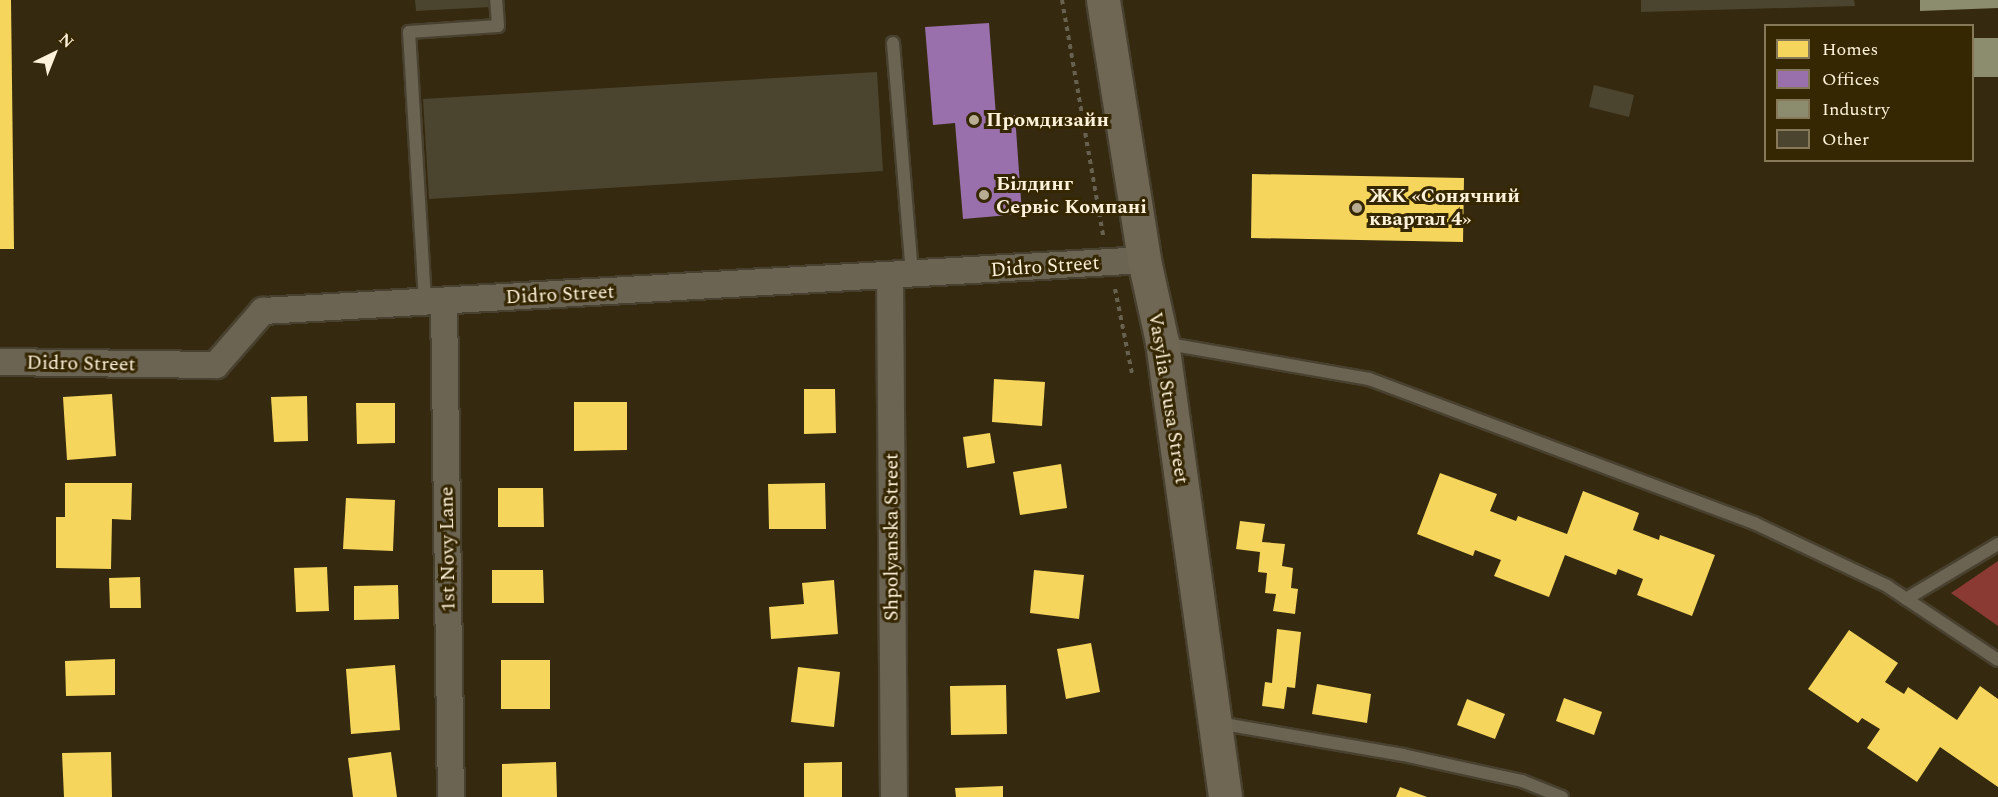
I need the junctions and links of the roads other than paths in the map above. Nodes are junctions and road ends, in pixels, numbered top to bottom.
1 (496, 0) edge
2 (1103, 0) edge
3 (893, 43) dead end
4 (1144, 260) junction
5 (901, 277) junction
6 (435, 301) junction
7 (1162, 342) junction
8 (0, 362) edge
9 (1998, 544) edge
10 (1906, 599) junction
11 (1998, 660) edge
12 (1214, 722) junction
13 (451, 797) edge
14 (894, 797) edge
15 (1225, 797) edge
16 (1562, 797) edge

1 - 6 lane
2 - 4 street, Vasylia Stusa Street
3 - 5 lane
4 - 5 street, Didro Street
4 - 7 street, Vasylia Stusa Street
5 - 6 street, Didro Street
5 - 14 street, Shpolyanska Street
6 - 8 street, Didro Street
6 - 13 street, 1st Novy Lane
7 - 10 lane
7 - 12 street, Vasylia Stusa Street
9 - 10 lane
10 - 11 lane
12 - 15 street, Vasylia Stusa Street
12 - 16 lane

